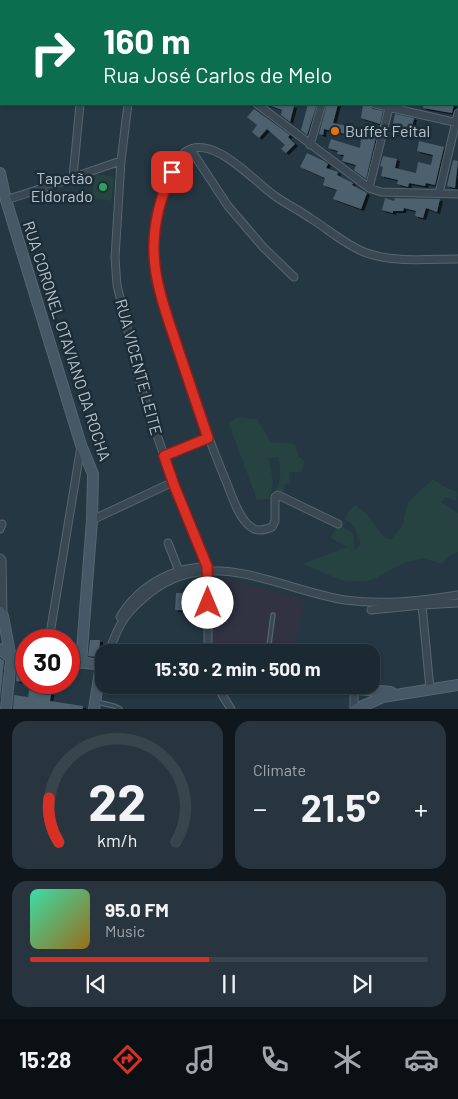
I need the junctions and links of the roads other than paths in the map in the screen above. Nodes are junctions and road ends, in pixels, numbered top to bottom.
1 (80, 105) edge
2 (128, 105) edge
3 (258, 105) edge
4 (322, 105) edge
5 (390, 106) edge
6 (458, 113) edge
7 (457, 123) edge
8 (310, 145) junction
9 (191, 150) junction
10 (121, 161) junction
11 (0, 173) edge
12 (73, 177) junction
13 (369, 188) junction
14 (2, 190) edge
15 (438, 194) junction
16 (458, 194) edge
17 (6, 200) junction
18 (458, 259) edge
19 (294, 277) dead end
20 (208, 438) junction
21 (81, 445) junction
22 (164, 456) junction
23 (173, 482) junction
24 (92, 520) junction
25 (338, 524) dead end
26 (168, 543) dead end
27 (0, 558) edge
28 (207, 568) junction
29 (179, 571) junction
30 (458, 595) edge
31 (421, 602) junction
32 (458, 602) edge
33 (371, 610) dead end
34 (2, 614) edge
35 (274, 615) dead end
36 (51, 629) edge
37 (111, 644) edge
38 (112, 644) edge
39 (208, 644) edge
40 (269, 644) edge
41 (2, 645) edge
42 (15, 660) edge
43 (10, 661) junction
44 (80, 663) joint
45 (95, 664) edge
46 (458, 685) edge
47 (430, 689) junction
48 (380, 692) edge
49 (222, 694) edge
50 (354, 694) edge
51 (403, 694) junction
52 (94, 706) edge
53 (6, 709) edge
54 (120, 709) edge
55 (231, 709) edge
56 (355, 709) edge

1 - 12 street
2 - 10 street, RUA VICENTE LEITE
3 - 8 street
4 - 8 street
5 - 7 street
5 - 13 street
6 - 7 street
7 - 15 street
8 - 13 street
9 - 18 street
9 - 19 street
9 - 20 street
10 - 12 street
10 - 22 street, RUA VICENTE LEITE
11 - 14 street, RUA CORONEL OTAVIANO DA ROCHA
12 - 17 street
13 - 15 street
14 - 17 street, RUA CORONEL OTAVIANO DA ROCHA
15 - 16 street
17 - 21 street, RUA CORONEL OTAVIANO DA ROCHA
20 - 22 street
20 - 25 street
21 - 24 street, RUA CORONEL OTAVIANO DA ROCHA
21 - 36 street
22 - 23 street, RUA VICENTE LEITE
23 - 24 street
23 - 28 street, RUA VICENTE LEITE
24 - 44 street, RUA CORONEL OTAVIANO DA ROCHA
26 - 29 street
27 - 34 street
28 - 29 street
28 - 31 street
28 - 38 street
28 - 39 street, RUA VICENTE LEITE
29 - 37 street
30 - 31 street
31 - 32 street
31 - 33 street
31 - 47 street
34 - 41 street
35 - 40 lane
41 - 43 street
42 - 43 street
43 - 53 street
44 - 45 street
46 - 47 street
47 - 51 street
48 - 51 street
49 - 55 street
50 - 56 street
51 - 56 street
52 - 54 lane

